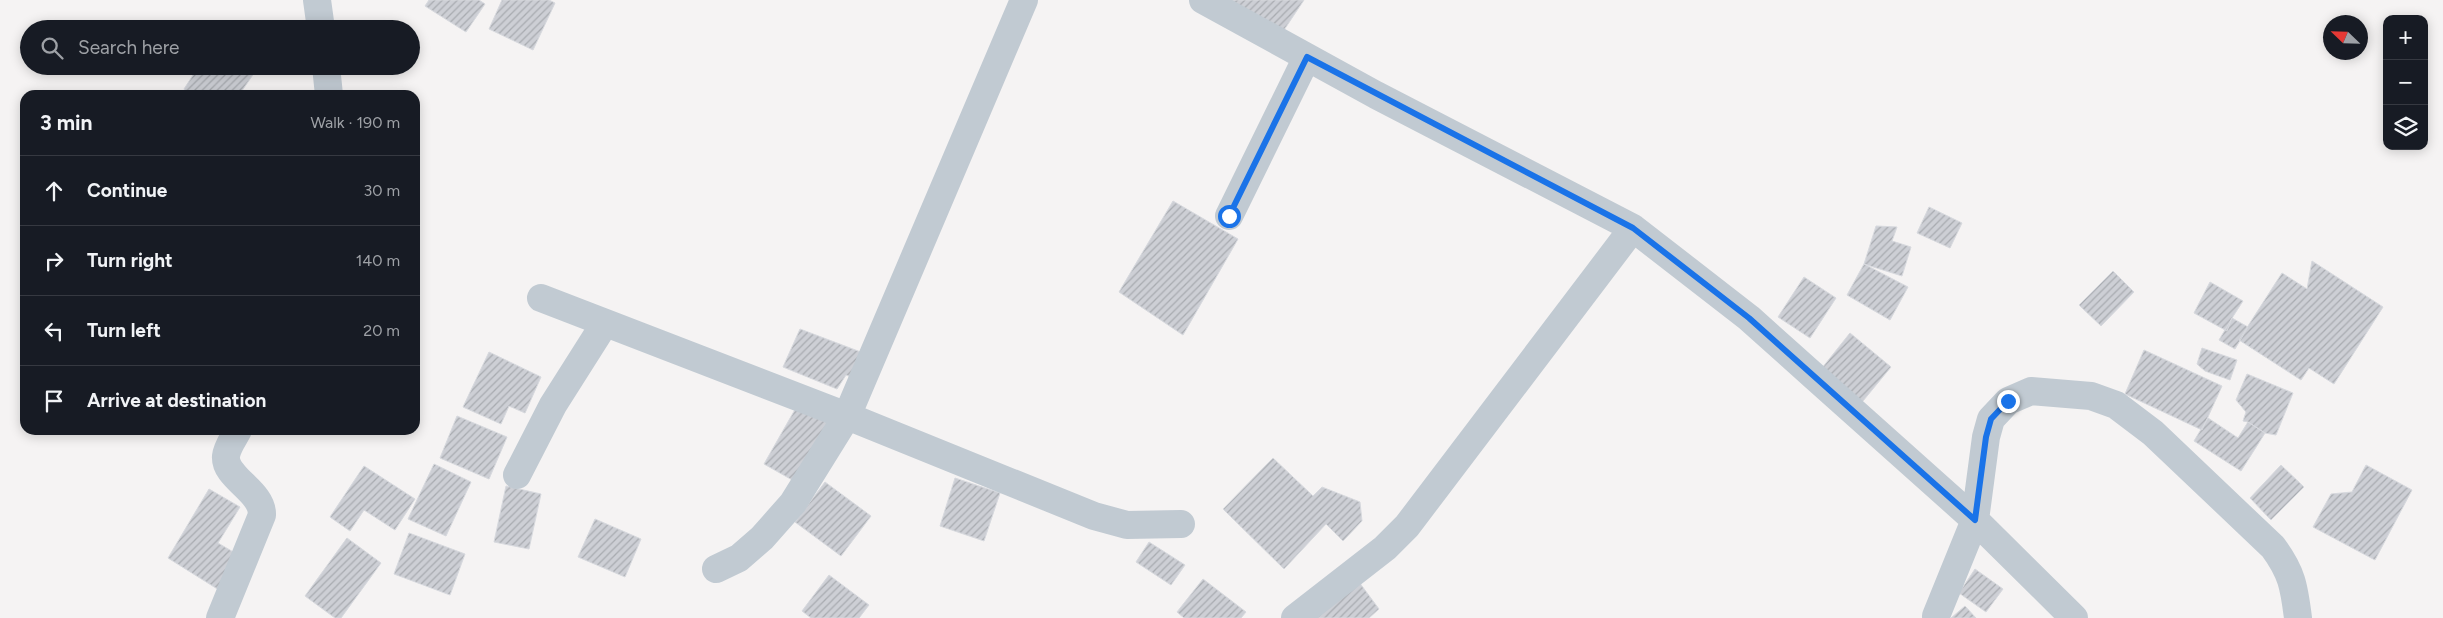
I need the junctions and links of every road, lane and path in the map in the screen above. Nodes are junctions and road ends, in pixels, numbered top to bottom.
1 (317, 0) edge
2 (1024, 0) edge
3 (1202, 0) edge
4 (320, 20) edge
5 (1307, 57) junction
6 (327, 75) edge
7 (328, 90) edge
8 (1229, 216) dead end
9 (1633, 228) junction
10 (541, 298) dead end
11 (605, 323) junction
12 (847, 416) junction
13 (235, 435) edge
14 (517, 474) dead end
15 (1975, 520) junction
16 (1181, 524) dead end
17 (716, 569) dead end
18 (1936, 616) dead end
19 (220, 618) edge
20 (1295, 618) edge
21 (2074, 618) edge
22 (2298, 618) edge

1 - 4 street
2 - 12 street
3 - 5 street
5 - 8 street
5 - 9 street
6 - 7 street
9 - 15 street
9 - 20 street
10 - 11 street
11 - 12 street
11 - 14 street
12 - 16 street
12 - 17 street
13 - 19 street
15 - 18 street
15 - 21 street
15 - 22 street

